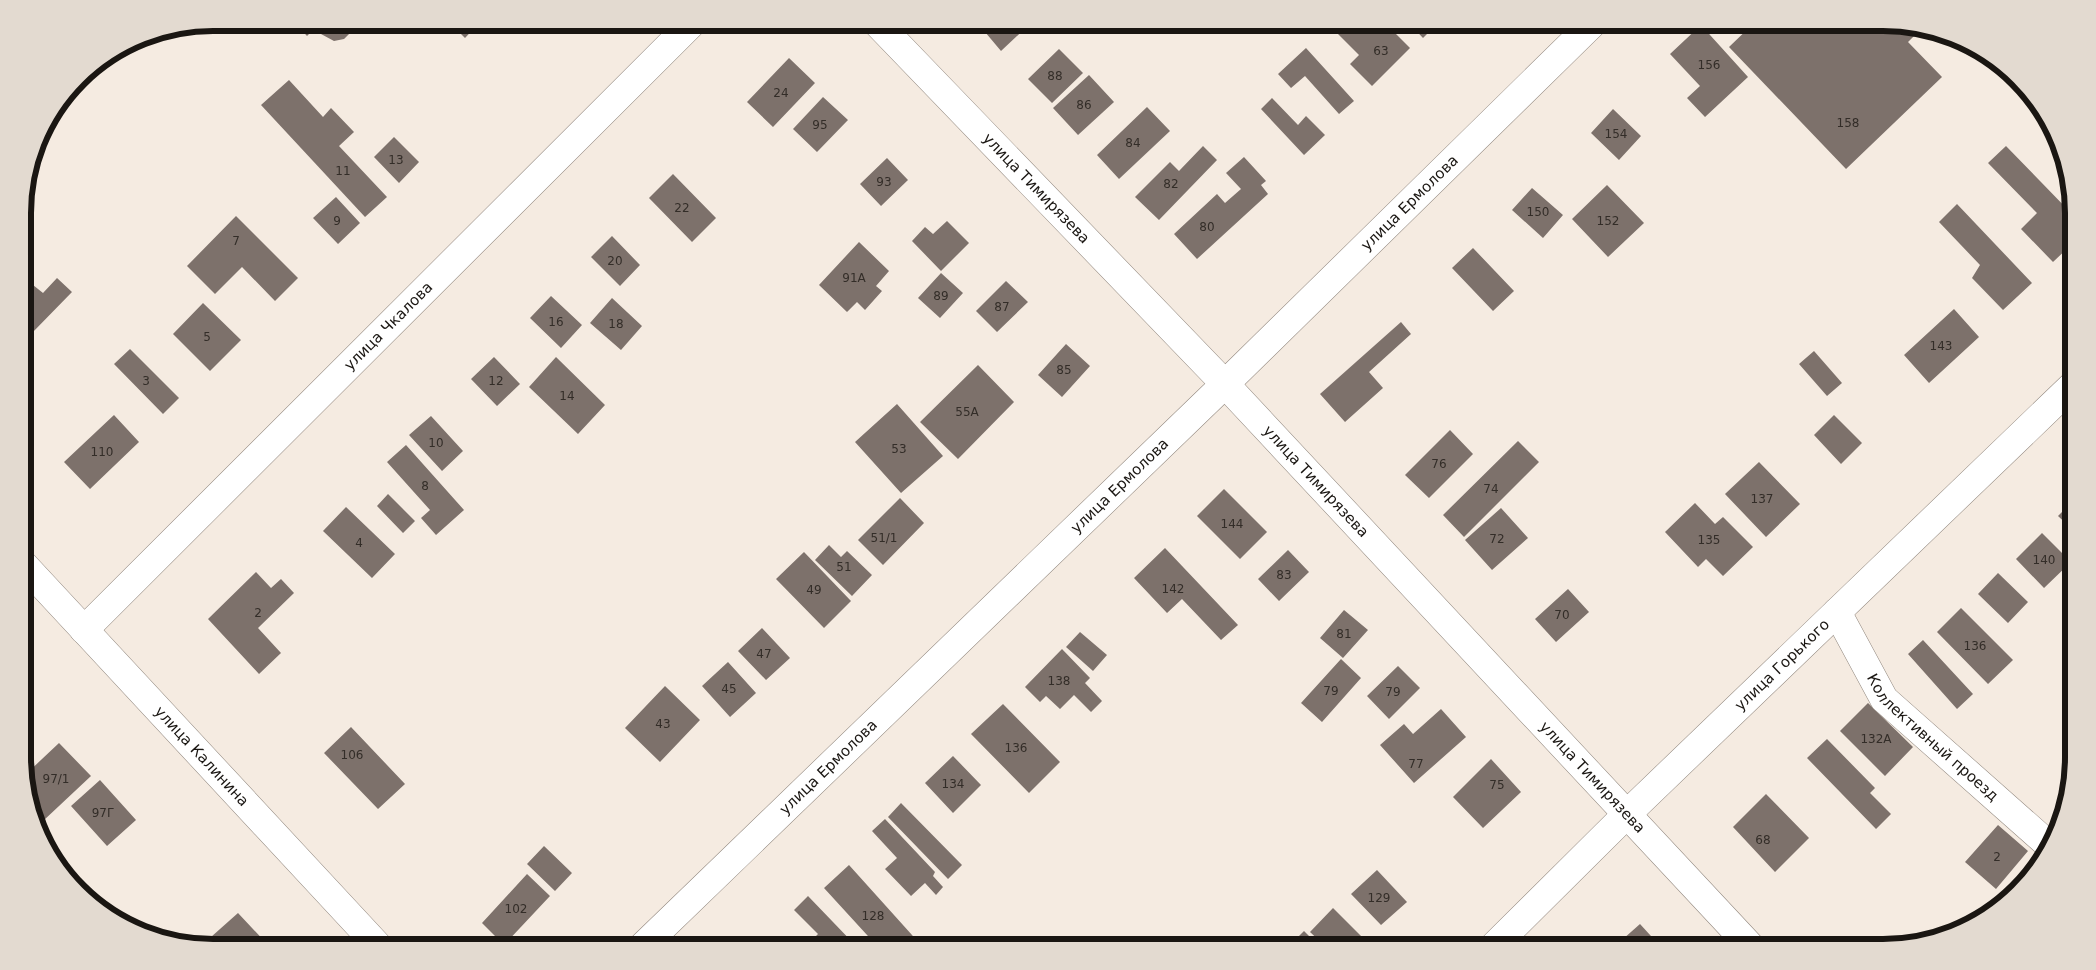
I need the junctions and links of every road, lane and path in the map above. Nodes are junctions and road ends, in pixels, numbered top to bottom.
1 (684, 31) edge
2 (885, 31) edge
3 (1585, 31) edge
4 (1225, 384) junction
5 (2065, 393) edge
6 (31, 573) edge
7 (1837, 612) junction
8 (84, 630) junction
9 (1627, 814) junction
10 (2044, 841) edge
11 (371, 939) edge
12 (650, 939) edge
13 (1502, 939) edge
14 (1744, 939) edge

1 - 8 street, улица Чкалова
2 - 4 street, улица Тимирязева
3 - 4 street, улица Ермолова
4 - 9 street, улица Тимирязева
4 - 12 street, улица Ермолова
5 - 7 street, улица Горького
6 - 8 street, улица Калинина
7 - 9 street, улица Горького
7 - 10 street, Коллективный проезд
8 - 11 street, улица Калинина
9 - 13 street, улица Горького
9 - 14 street, улица Тимирязева

